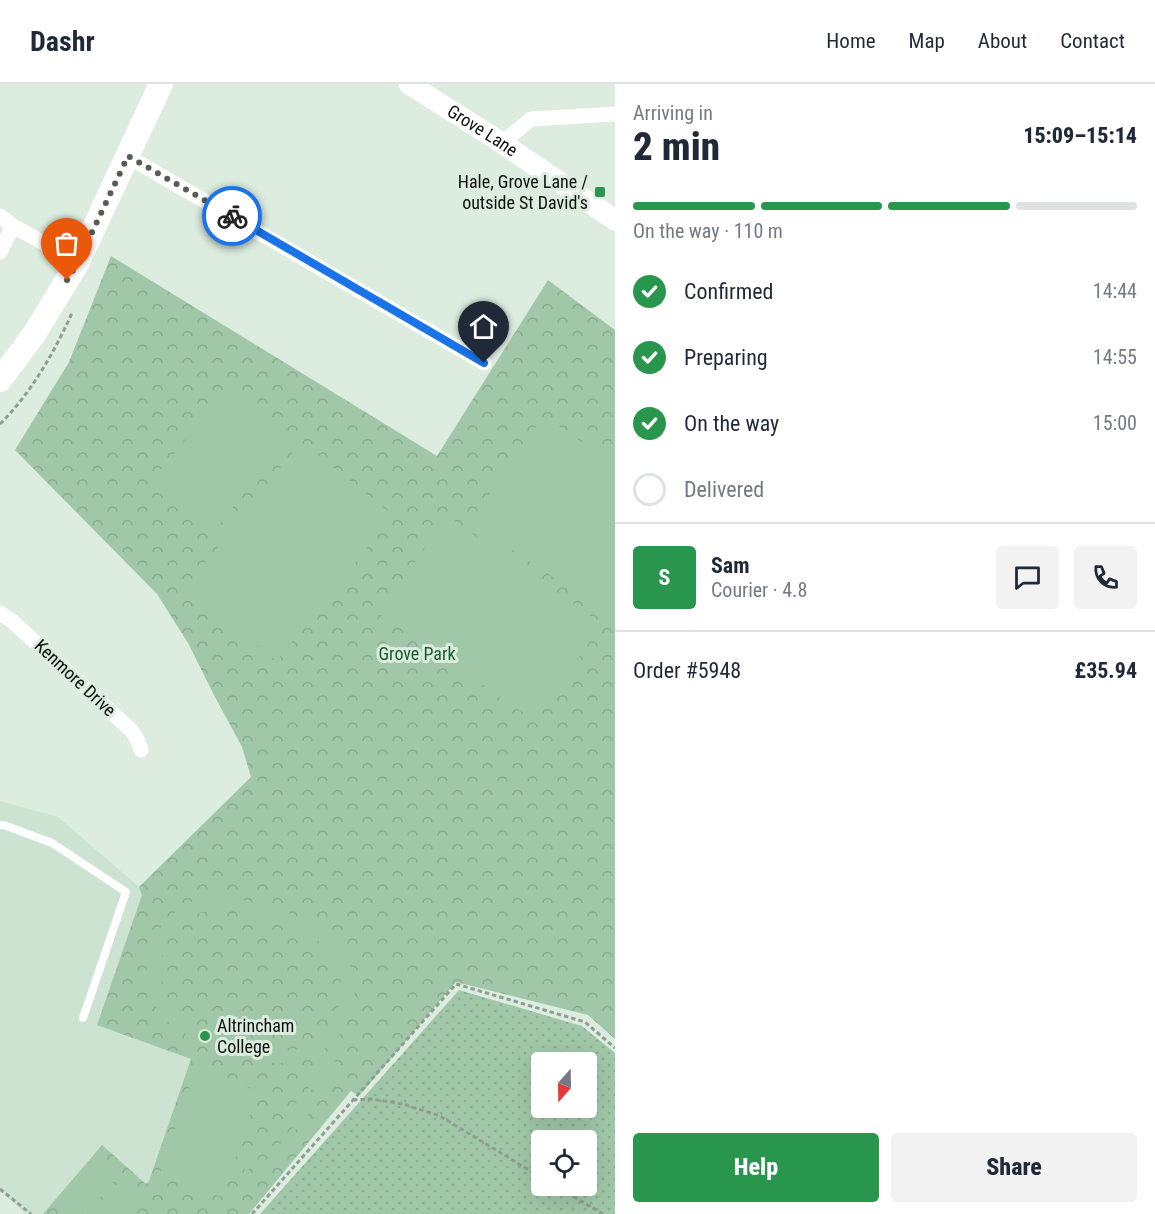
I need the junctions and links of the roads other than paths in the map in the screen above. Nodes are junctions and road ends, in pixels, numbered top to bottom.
1 (161, 84) edge
2 (409, 84) edge
3 (615, 114) edge
4 (502, 143) junction
5 (128, 156) junction
6 (0, 216) edge
7 (615, 220) edge
8 (13, 226) junction
9 (0, 252) edge
10 (78, 262) junction
11 (484, 363) dead end
12 (0, 380) edge
13 (0, 613) edge
14 (141, 750) dead end
15 (0, 825) edge
16 (83, 1018) dead end

1 - 5 main road
2 - 4 street, Grove Lane
3 - 4 street
4 - 7 street, Grove Lane
5 - 10 main road
5 - 11 street
6 - 8 street
8 - 9 street
8 - 10 street
10 - 12 main road
13 - 14 street, Kenmore Drive
15 - 16 lane

